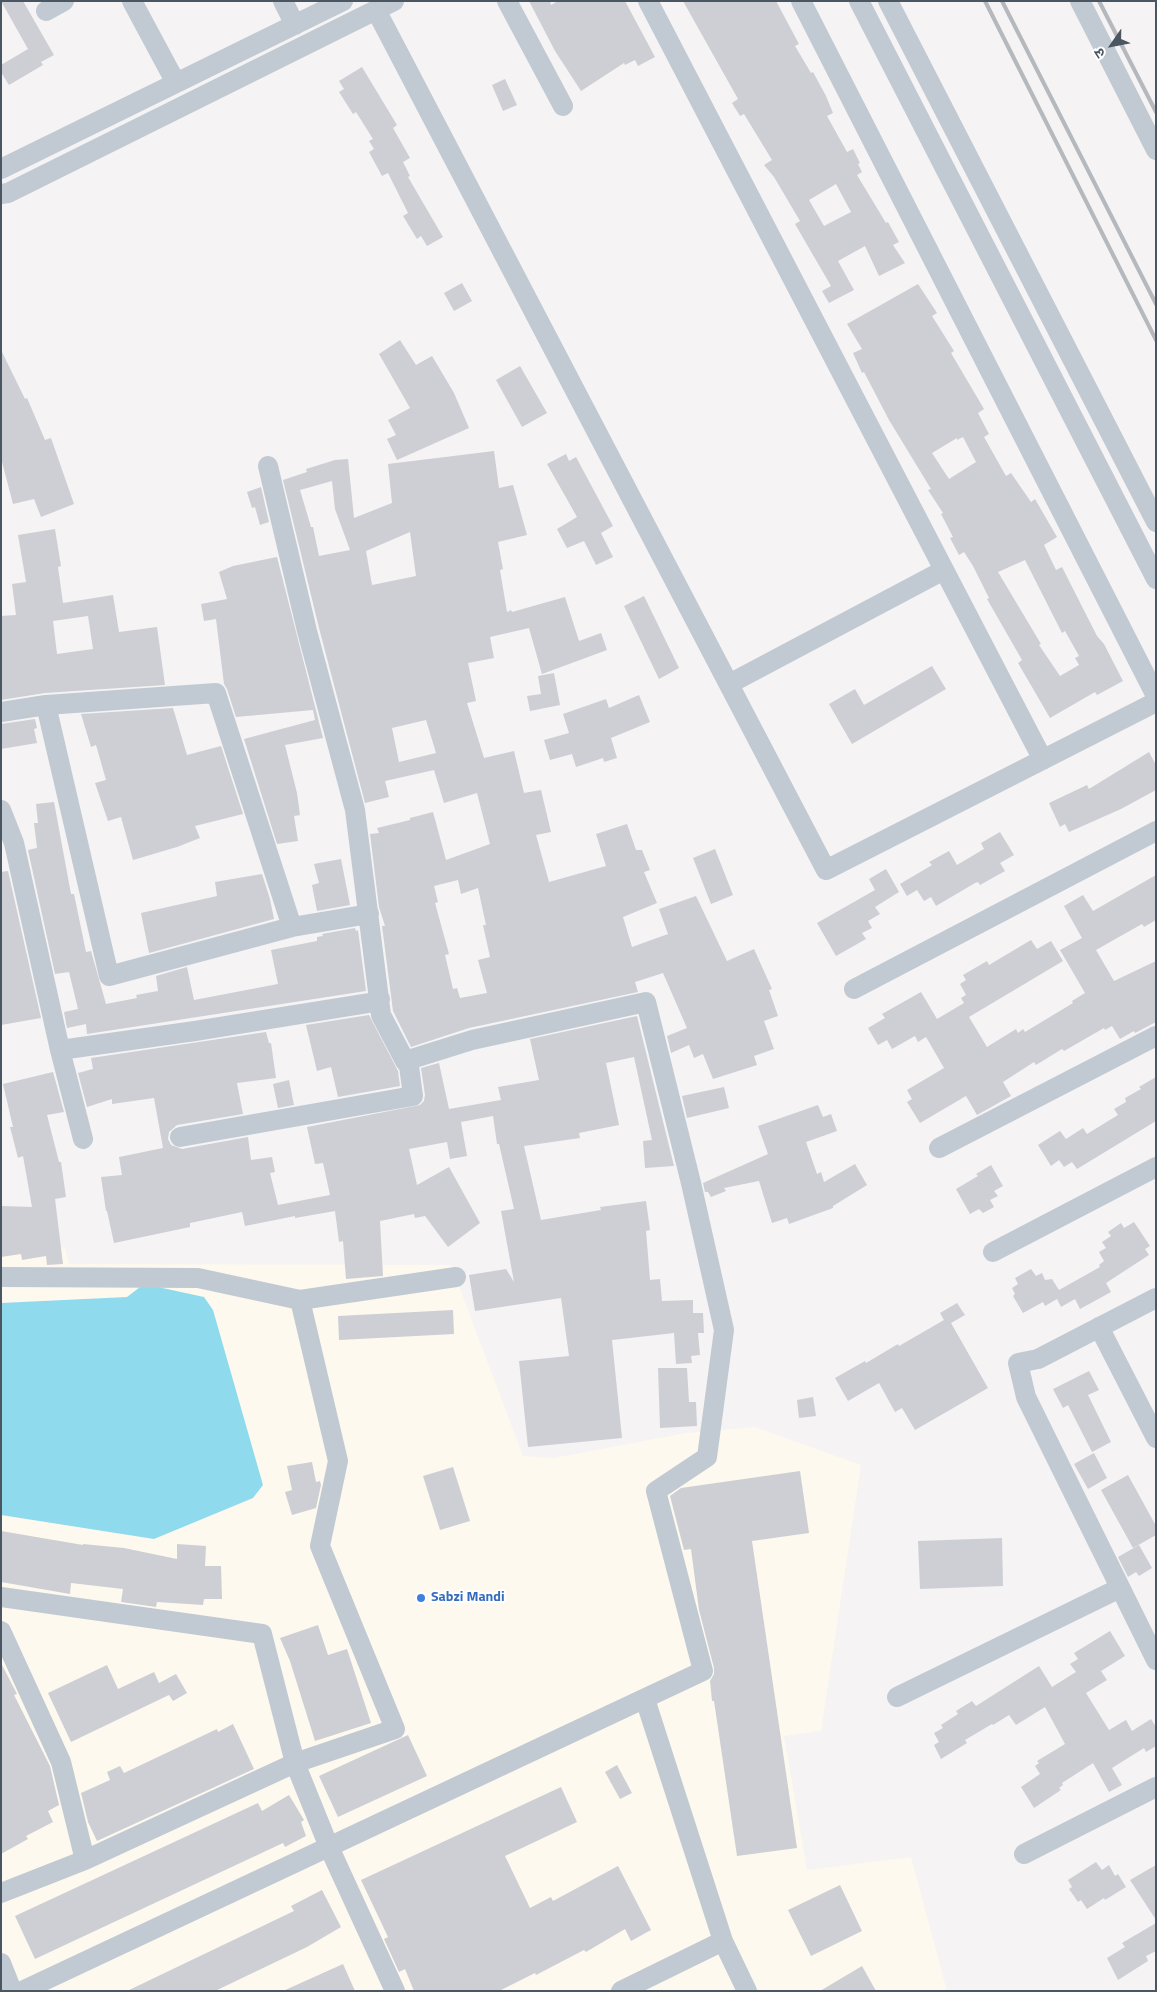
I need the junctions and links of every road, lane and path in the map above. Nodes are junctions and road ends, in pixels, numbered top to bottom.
1 (64, 1) edge
2 (132, 1) edge
3 (283, 1) edge
4 (343, 1) edge
5 (394, 1) edge
6 (507, 1) edge
7 (648, 1) edge
8 (801, 1) edge
9 (859, 1) edge
10 (888, 1) edge
11 (1080, 1) edge
12 (376, 10) junction
13 (46, 11) dead end
14 (295, 25) junction
15 (176, 83) junction
16 (563, 106) dead end
17 (1156, 150) edge
18 (1, 170) edge
19 (1, 194) edge
20 (268, 466) dead end
21 (1156, 522) edge
22 (944, 570) junction
23 (1156, 580) edge
24 (728, 684) junction
25 (1156, 696) edge
26 (1156, 702) edge
27 (46, 705) junction
28 (1, 712) edge
29 (1043, 760) junction
30 (1, 810) edge
31 (1156, 831) edge
32 (369, 914) junction
33 (292, 927) junction
34 (854, 990) dead end
35 (380, 999) junction
36 (1156, 1036) edge
37 (60, 1050) junction
38 (405, 1060) junction
39 (180, 1137) dead end
40 (83, 1139) dead end
41 (940, 1148) dead end
42 (1156, 1166) edge
43 (993, 1252) dead end
44 (1, 1277) edge
45 (456, 1277) dead end
46 (1156, 1298) edge
47 (300, 1300) junction
48 (1099, 1327) junction
49 (1156, 1438) edge
50 (1120, 1588) junction
51 (1, 1597) edge
52 (1, 1631) edge
53 (1156, 1660) edge
54 (898, 1697) dead end
55 (645, 1699) junction
56 (295, 1763) junction
57 (1156, 1787) edge
58 (329, 1847) junction
59 (1024, 1854) dead end
60 (85, 1860) junction
61 (1, 1893) edge
62 (723, 1941) junction
63 (1, 1963) edge
64 (12, 1991) edge
65 (22, 1991) edge
66 (394, 1991) edge
67 (620, 1991) edge
68 (747, 1991) edge

1 - 13 street
2 - 15 street
3 - 14 street
4 - 14 street
5 - 12 street
6 - 16 street
7 - 22 street
8 - 25 street
9 - 23 street
10 - 21 street
11 - 17 street
12 - 19 street
12 - 24 street
14 - 15 street
15 - 18 street
20 - 32 street
22 - 24 street
22 - 29 street
24 - 29 street
26 - 29 street
27 - 28 street
27 - 33 street
27 - 33 street
30 - 37 street
31 - 34 street
32 - 33 street
32 - 35 street
35 - 37 street
35 - 38 street
36 - 41 street
37 - 40 street
38 - 39 street
38 - 55 street
42 - 43 street
44 - 47 street
45 - 47 street
46 - 48 street
47 - 56 street
48 - 49 street
48 - 50 street
50 - 53 street
50 - 54 street
51 - 56 street
52 - 60 street
55 - 58 street
55 - 62 street
56 - 58 street
56 - 60 street
57 - 59 street
58 - 65 street
58 - 66 street
60 - 61 street
62 - 67 street
62 - 68 street
63 - 64 street

